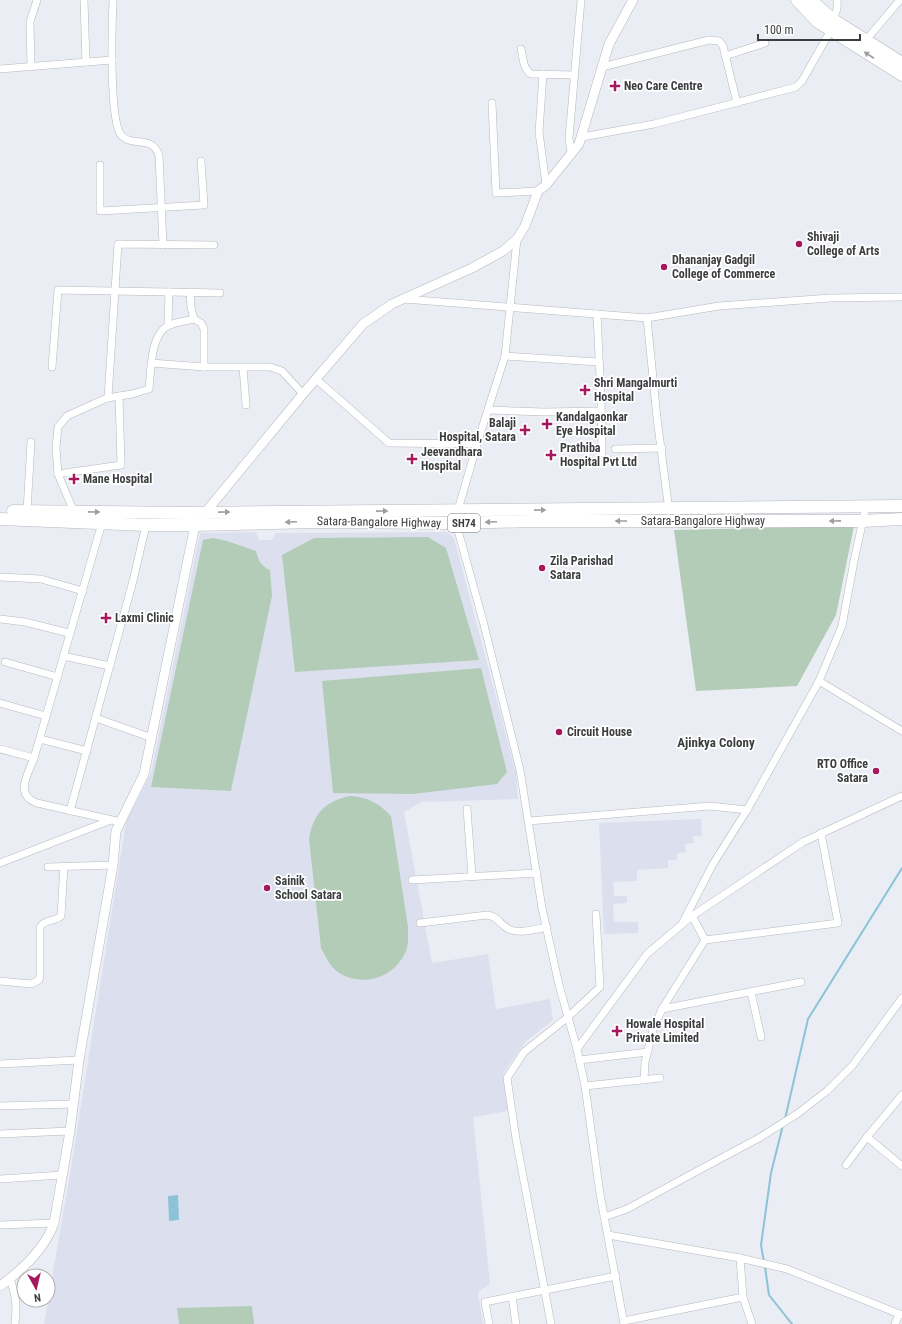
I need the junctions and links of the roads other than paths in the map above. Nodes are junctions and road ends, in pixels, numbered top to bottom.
1 (38, 0) edge
2 (84, 0) edge
3 (113, 0) edge
4 (580, 0) edge
5 (633, 0) edge
6 (797, 0) edge
7 (811, 0) edge
8 (837, 0) edge
9 (900, 0) edge
10 (831, 24) junction
11 (866, 40) junction
12 (765, 43) dead end
13 (521, 49) dead end
14 (725, 56) junction
15 (112, 60) junction
16 (86, 62) junction
17 (902, 63) edge
18 (31, 67) junction
19 (602, 67) junction
20 (0, 69) edge
21 (543, 74) junction
22 (575, 75) junction
23 (902, 76) edge
24 (492, 103) dead end
25 (737, 103) junction
26 (582, 137) junction
27 (571, 153) junction
28 (201, 161) dead end
29 (100, 165) dead end
30 (546, 185) junction
31 (538, 191) junction
32 (161, 208) junction
33 (517, 239) junction
34 (162, 245) junction
35 (214, 245) dead end
36 (115, 291) junction
37 (169, 292) junction
38 (190, 292) junction
39 (220, 293) dead end
40 (902, 298) edge
41 (404, 299) junction
42 (509, 308) junction
43 (597, 314) junction
44 (647, 318) junction
45 (194, 319) junction
46 (168, 325) junction
47 (505, 356) junction
48 (598, 362) junction
49 (151, 363) junction
50 (52, 367) dead end
51 (204, 367) junction
52 (243, 368) junction
53 (316, 379) junction
54 (303, 394) junction
55 (119, 396) junction
56 (108, 398) junction
57 (246, 405) dead end
58 (488, 410) junction
59 (601, 411) junction
60 (31, 442) dead end
61 (477, 444) junction
62 (662, 448) junction
63 (615, 449) dead end
64 (602, 452) dead end
65 (58, 474) junction
66 (866, 506) junction
67 (902, 506) edge
68 (669, 509) junction
69 (458, 510) junction
70 (0, 511) edge
71 (27, 512) junction
72 (74, 512) junction
73 (205, 512) junction
74 (0, 519) edge
75 (902, 519) edge
76 (671, 521) junction
77 (862, 521) junction
78 (102, 523) junction
79 (456, 523) junction
80 (146, 525) junction
81 (195, 525) junction
82 (0, 577) edge
83 (83, 590) junction
84 (0, 619) edge
85 (69, 633) junction
86 (64, 656) junction
87 (5, 662) dead end
88 (110, 666) junction
89 (58, 677) junction
90 (820, 681) junction
91 (0, 703) edge
92 (46, 716) junction
93 (96, 718) junction
94 (902, 731) edge
95 (152, 738) junction
96 (40, 739) junction
97 (0, 749) edge
98 (87, 751) junction
99 (34, 758) junction
100 (902, 796) edge
101 (467, 809) dead end
102 (747, 810) junction
103 (70, 811) junction
104 (111, 820) junction
105 (529, 821) junction
106 (121, 822) junction
107 (821, 833) junction
108 (0, 863) edge
109 (113, 865) junction
110 (64, 866) junction
111 (48, 867) dead end
112 (537, 873) junction
113 (472, 876) junction
114 (412, 880) dead end
115 (596, 914) dead end
116 (692, 916) junction
117 (420, 923) dead end
118 (681, 926) junction
119 (547, 927) junction
120 (705, 940) junction
121 (0, 981) edge
122 (801, 982) dead end
123 (751, 992) junction
124 (902, 998) edge
125 (662, 1009) junction
126 (568, 1017) junction
127 (761, 1037) dead end
128 (577, 1049) junction
129 (648, 1052) junction
130 (79, 1060) junction
131 (580, 1060) junction
132 (0, 1064) edge
133 (660, 1078) dead end
134 (644, 1080) junction
135 (585, 1086) junction
136 (902, 1095) edge
137 (74, 1104) junction
138 (0, 1106) edge
139 (70, 1131) junction
140 (0, 1134) edge
141 (867, 1137) junction
142 (846, 1165) dead end
143 (902, 1166) edge
144 (62, 1175) junction
145 (0, 1178) edge
146 (604, 1217) junction
147 (54, 1223) junction
148 (0, 1224) edge
149 (608, 1234) junction
150 (740, 1258) junction
151 (616, 1276) junction
152 (10, 1279) junction
153 (0, 1286) edge
154 (545, 1290) junction
155 (512, 1297) junction
156 (743, 1297) junction
157 (901, 1314) edge
158 (624, 1323) edge
159 (15, 1324) edge
160 (489, 1324) edge
161 (516, 1324) edge
162 (551, 1324) edge
163 (752, 1324) edge
164 (895, 1324) edge

1 - 18 street
2 - 16 street
3 - 15 street
4 - 22 street
5 - 19 street
6 - 10 main road
7 - 10 main road
8 - 10 street
9 - 11 street
10 - 11 main road
23 -> 10 main road
10 - 25 street
11 - 17 main road
12 - 14 street
13 - 21 street
14 - 19 street
14 - 25 street
15 - 16 street
15 - 32 street
16 - 18 street
18 - 20 street
19 - 26 street
21 - 22 street
21 - 30 street
22 - 27 street
24 - 31 street
25 - 26 street
26 - 27 street
27 - 30 street
28 - 32 street
29 - 32 street
30 - 31 street
31 - 33 street
32 - 34 street
33 - 41 street
33 - 42 street
34 - 35 street
34 - 36 street
36 - 37 street
36 - 50 street
36 - 56 street
37 - 38 street
37 - 46 street
38 - 39 street
38 - 45 street
40 - 44 street
41 - 42 street
41 - 53 street
42 - 43 street
42 - 47 street
43 - 44 street
43 - 48 street
44 - 62 street
45 - 46 street
45 - 51 street
46 - 49 street
47 - 48 street
47 - 58 street
48 - 59 street
49 - 51 street
49 - 55 street
51 - 52 street
52 - 54 street
52 - 57 street
53 - 54 street
53 - 61 street
54 - 73 street
55 - 56 street
55 - 65 street
56 - 65 street
58 - 59 street
58 - 61 street
59 - 64 street
60 - 71 street
61 - 69 street
62 - 63 street
62 - 68 street
65 - 72 street
66 - 67 main road, Satara-Bangalore Highway / SH74
66 - 68 main road, Satara-Bangalore Highway / SH74
66 - 77 street
69 -> 68 main road, Satara-Bangalore Highway / SH74
68 - 76 street
73 -> 69 main road, Satara-Bangalore Highway / SH74
69 - 79 street
70 - 71 main road, Satara-Bangalore Highway / SH74
71 - 72 main road, Satara-Bangalore Highway / SH74
72 -> 73 main road, Satara-Bangalore Highway / SH74
73 - 81 street
74 - 78 main road, Satara-Bangalore Highway / SH74
75 - 77 main road, Satara-Bangalore Highway / SH74
77 -> 76 main road, Satara-Bangalore Highway / SH74
76 -> 79 main road, Satara-Bangalore Highway / SH74
77 - 90 street
78 - 80 main road, Satara-Bangalore Highway / SH74
78 - 83 street
79 -> 81 main road, Satara-Bangalore Highway / SH74
79 - 105 street
80 - 81 main road, Satara-Bangalore Highway / SH74
80 - 88 street
81 - 95 street
82 - 83 street
83 - 85 street
84 - 85 street
85 - 86 street
86 - 88 street
86 - 89 street
87 - 89 street
88 - 93 street
89 - 92 street
90 - 94 street
90 - 102 street
91 - 92 street
92 - 96 street
93 - 95 street
93 - 98 street
95 - 106 street
96 - 98 street
96 - 99 street
97 - 99 street
98 - 103 street
99 - 103 street
100 - 107 street
101 - 113 street
102 - 105 street
102 - 118 street
103 - 104 street
104 - 106 street
104 - 108 street
105 - 112 street
106 - 109 street
107 - 116 street
107 - 120 street
109 - 110 street
109 - 130 street
110 - 111 street
110 - 121 street
112 - 113 street
112 - 119 street
113 - 114 street
115 - 126 street
116 - 118 street
116 - 120 street
117 - 119 street
118 - 128 street
119 - 126 street
120 - 125 street
122 - 123 street
123 - 125 street
123 - 127 street
124 - 146 street
125 - 129 street
126 - 128 street
126 - 154 street
128 - 131 street
129 - 131 street
129 - 134 street
130 - 132 street
130 - 137 street
131 - 135 street
133 - 134 street
134 - 135 street
135 - 146 street
136 - 141 street
137 - 138 street
137 - 139 street
139 - 140 street
139 - 144 street
141 - 142 street
141 - 143 street
144 - 145 street
144 - 147 street
146 - 149 street
147 - 148 street
147 - 152 street
149 - 150 street
149 - 151 street
150 - 156 street
150 - 157 street
151 - 154 street
151 - 158 street
152 - 153 street
152 - 159 street
154 - 155 street
154 - 162 street
155 - 160 street
155 - 161 street
156 - 158 street
156 - 163 street
157 - 164 street

